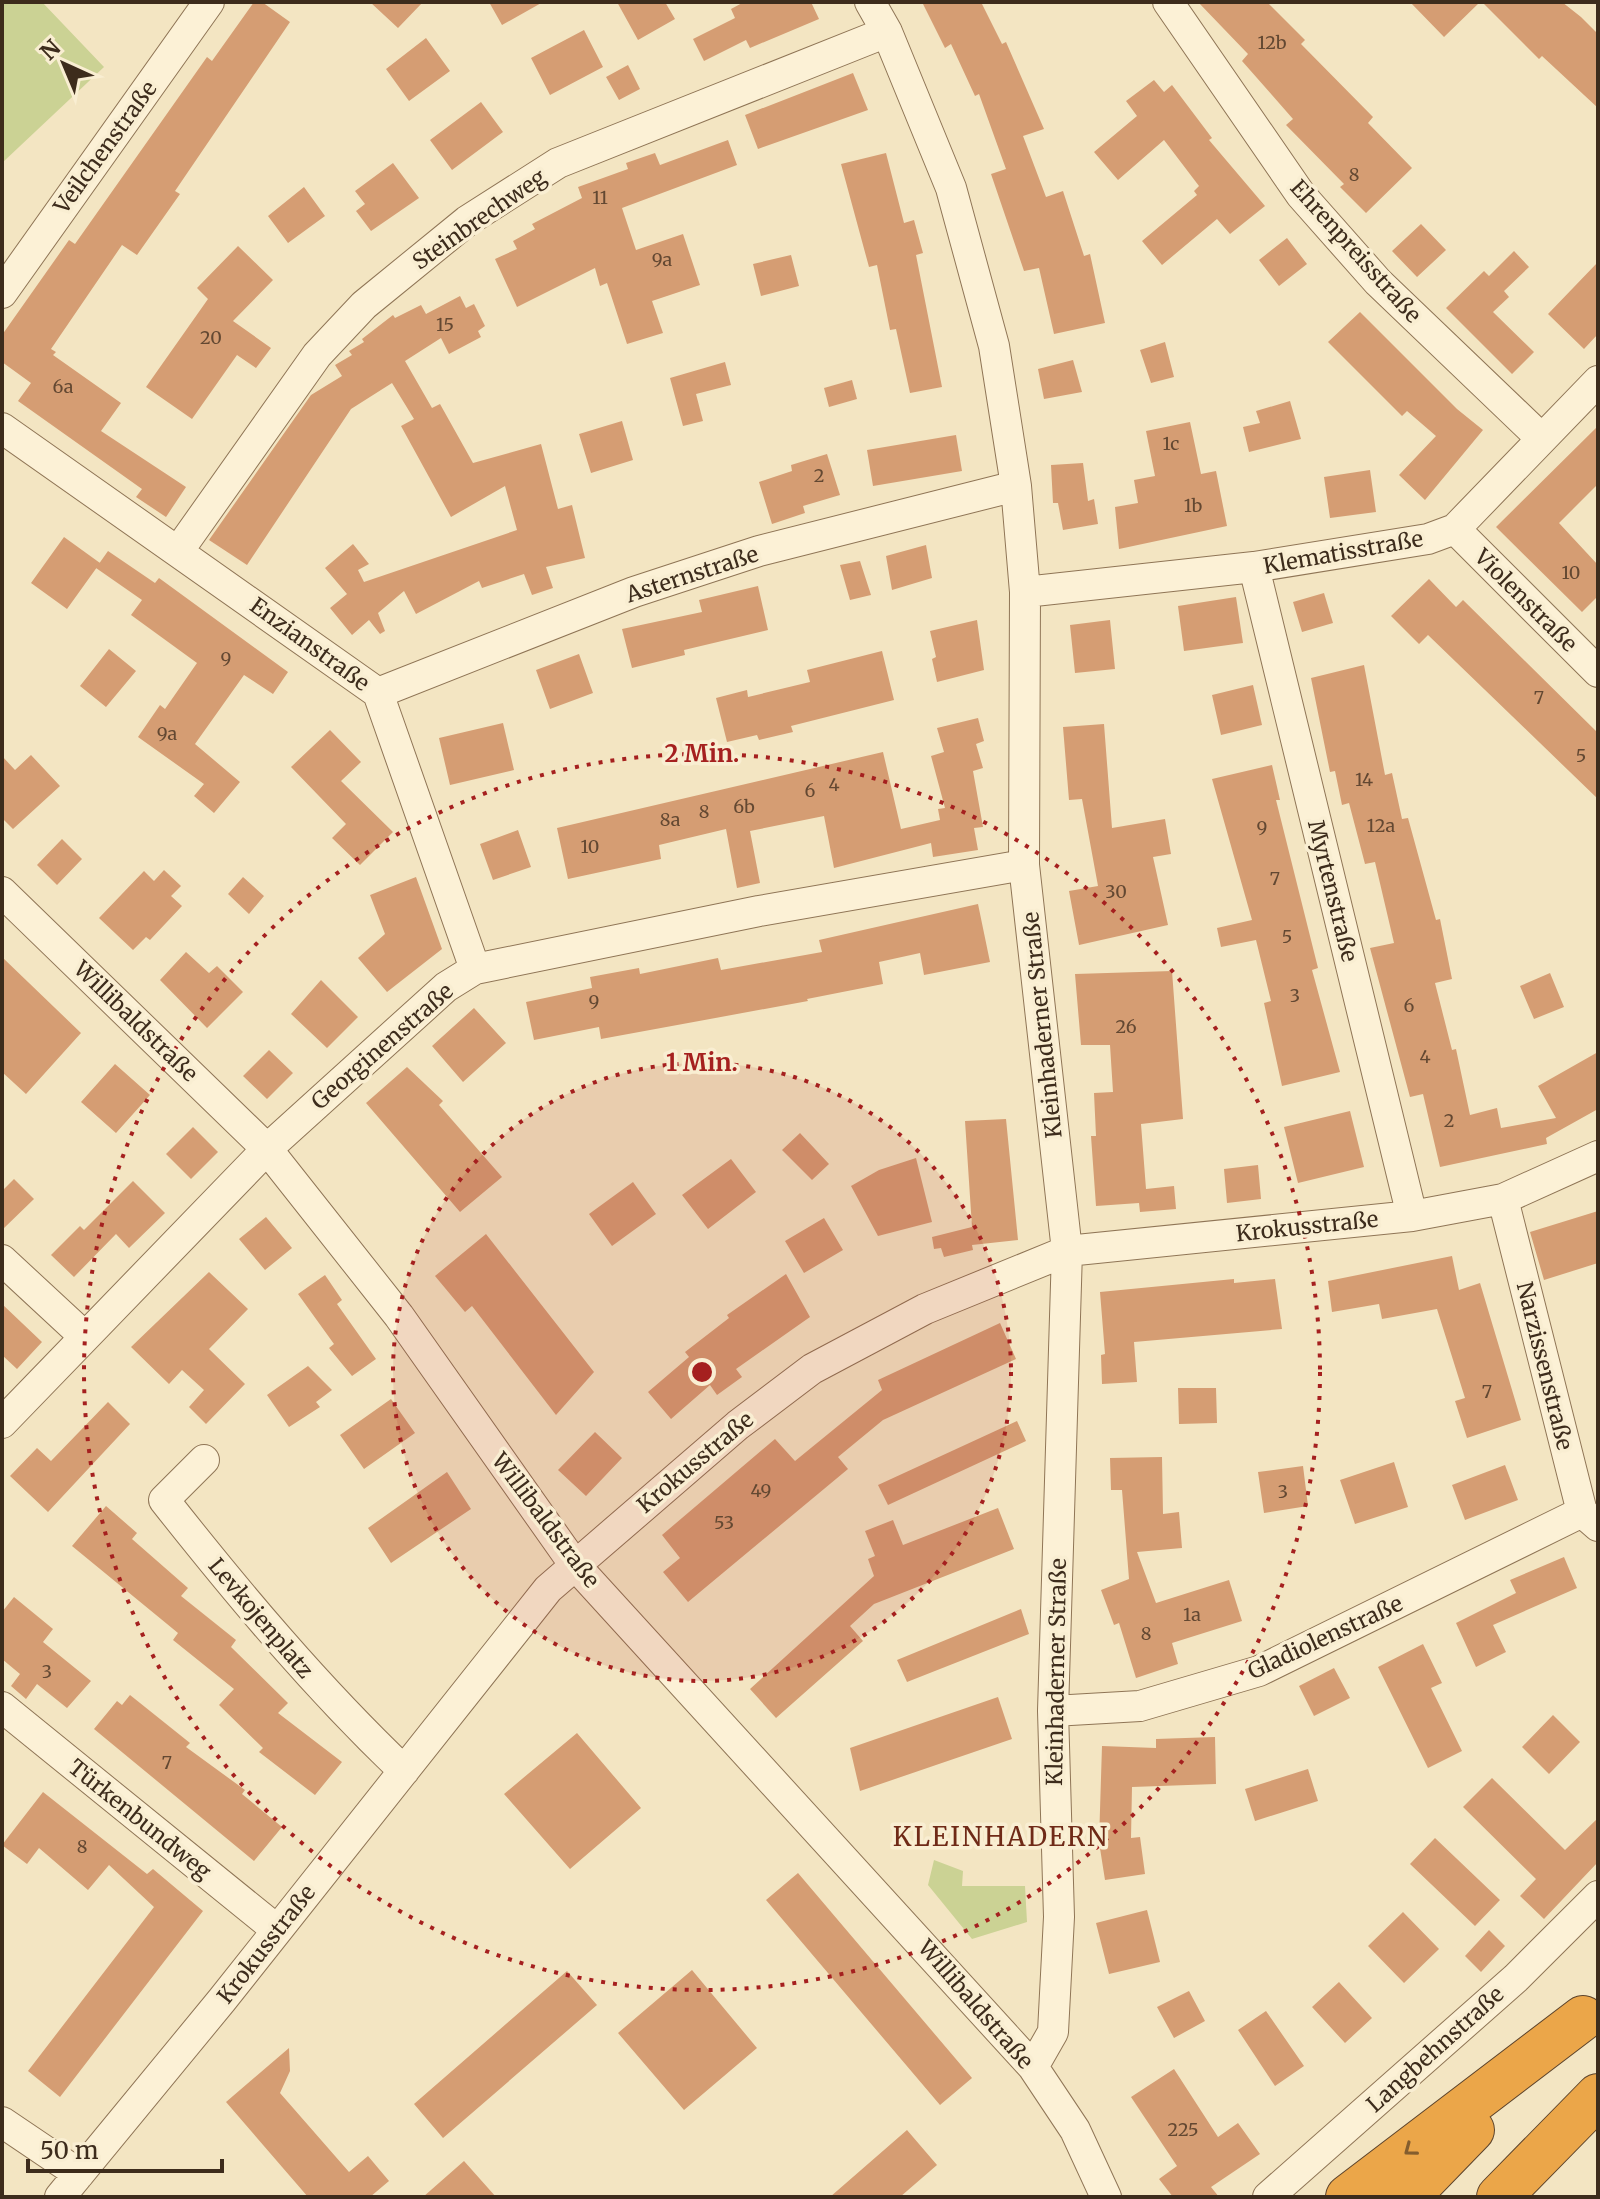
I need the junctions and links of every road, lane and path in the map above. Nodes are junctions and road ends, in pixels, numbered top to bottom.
1 (209, 2) edge
2 (870, 2) edge
3 (1168, 2) edge
4 (887, 32) junction
5 (2, 293) edge
6 (1598, 381) edge
7 (2, 428) edge
8 (1541, 438) junction
9 (1016, 486) junction
10 (1455, 529) junction
11 (179, 550) junction
12 (1254, 567) junction
13 (1025, 592) junction
14 (1598, 672) edge
15 (378, 693) junction
16 (1024, 865) junction
17 (2, 892) edge
18 (475, 969) junction
19 (267, 1149) junction
20 (1598, 1156) edge
21 (1503, 1199) junction
22 (1412, 1216) junction
23 (1067, 1251) junction
24 (2, 1260) edge
25 (84, 1336) junction
26 (2, 1423) edge
27 (204, 1460) dead end
28 (1590, 1519) edge
29 (574, 1564) junction
30 (2, 1707) edge
31 (1053, 1711) junction
32 (404, 1771) junction
33 (1598, 1896) edge
34 (277, 1930) junction
35 (1590, 2010) edge
36 (1033, 2067) junction
37 (1598, 2096) edge
38 (2, 2122) edge
39 (1598, 2127) edge
40 (79, 2174) junction
41 (60, 2197) edge
42 (1106, 2197) edge
43 (1268, 2197) edge
44 (1348, 2197) edge
45 (1407, 2197) edge
46 (1499, 2197) edge
47 (1542, 2197) edge

1 - 5 street, Veilchenstraße
2 - 4 street, Kleinhaderner Straße
3 - 8 street, Ehrenpreisstraße
4 - 9 street, Kleinhaderner Straße
4 - 11 street, Steinbrechweg
6 - 8 street, Klematisstraße
7 - 11 street, Enzianstraße
8 - 10 street, Klematisstraße
9 - 13 street, Kleinhaderner Straße
9 - 15 street, Asternstraße
10 - 12 street, Klematisstraße
10 - 14 street, Violenstraße
11 - 15 street, Enzianstraße
12 - 13 street, Klematisstraße
12 - 22 street, Myrtenstraße
13 - 16 street, Kleinhaderner Straße
15 - 18 street, Enzianstraße
16 - 18 street, Georginenstraße
16 - 23 street, Kleinhaderner Straße
17 - 19 street, Willibaldstraße
18 - 19 street, Georginenstraße
19 - 25 street, Georginenstraße
19 - 29 street, Willibaldstraße
20 - 21 street, Krokusstraße
21 - 22 street, Krokusstraße
21 - 28 street, Narzissenstraße
22 - 23 street, Krokusstraße
23 - 29 street, Krokusstraße
23 - 31 street, Kleinhaderner Straße
24 - 25 street
25 - 26 street, Georginenstraße
27 - 32 street, Levkojenplatz
28 - 31 street, Gladiolenstraße
29 - 32 street, Krokusstraße
29 - 36 street, Willibaldstraße
30 - 34 street, Türkenbundweg
31 - 36 street, Kleinhaderner Straße
32 - 34 street, Krokusstraße
33 - 43 street, Langbehnstraße
34 - 40 street, Krokusstraße
35 -> 44 highway
35 - 45 highway
36 - 42 street, Willibaldstraße
37 - 46 highway
38 - 40 street
39 - 47 highway
40 - 41 street, Krokusstraße

